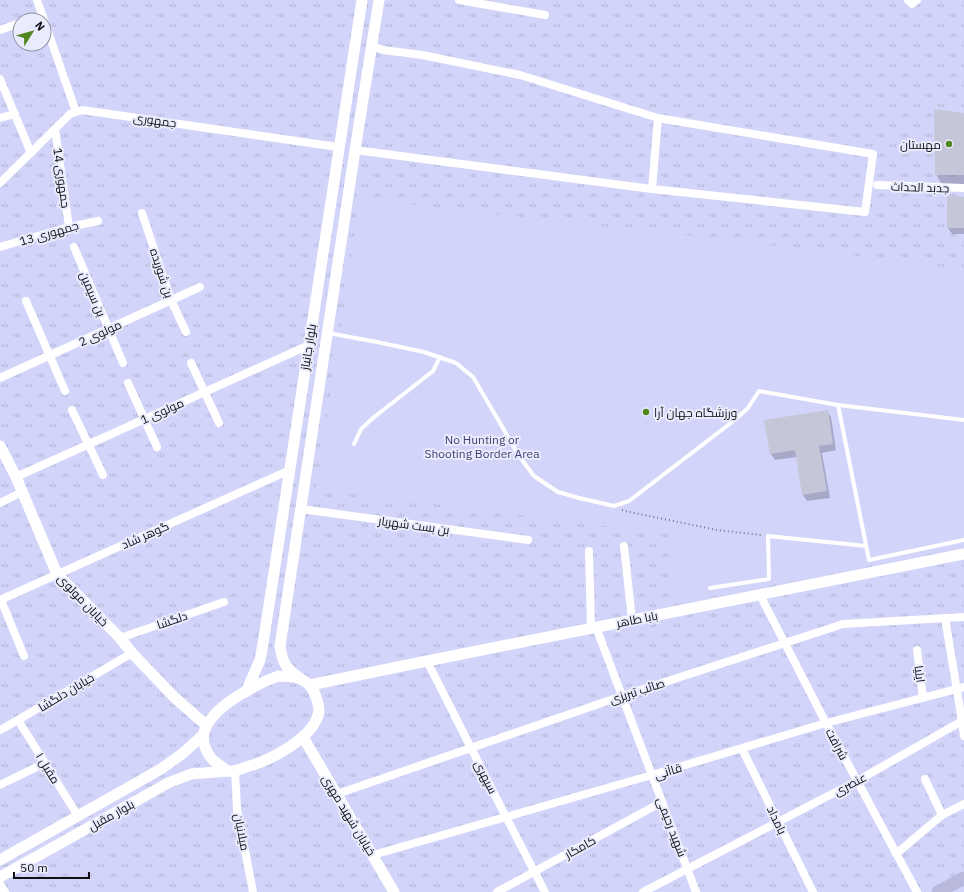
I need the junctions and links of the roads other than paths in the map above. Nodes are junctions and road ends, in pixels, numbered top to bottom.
1 (37, 0) edge
2 (362, 0) edge
3 (379, 0) edge
4 (459, 0) edge
5 (908, 0) edge
6 (917, 0) edge
7 (42, 12) edge
8 (545, 14) dead end
9 (12, 26) edge
10 (0, 30) edge
11 (52, 42) edge
12 (372, 46) junction
13 (0, 80) edge
14 (76, 112) junction
15 (15, 114) junction
16 (0, 118) edge
17 (658, 118) junction
18 (55, 129) junction
19 (338, 147) junction
20 (355, 150) junction
21 (31, 153) junction
22 (0, 183) edge
23 (877, 185) dead end
24 (964, 188) edge
25 (652, 189) junction
26 (142, 213) dead end
27 (98, 221) dead end
28 (69, 227) junction
29 (74, 247) dead end
30 (0, 248) edge
31 (200, 287) dead end
32 (171, 300) junction
33 (26, 301) dead end
34 (108, 329) junction
35 (186, 332) dead end
36 (328, 333) junction
37 (309, 345) junction
38 (50, 356) junction
39 (440, 357) junction
40 (123, 363) dead end
41 (191, 363) dead end
42 (0, 378) edge
43 (128, 383) dead end
44 (65, 390) dead end
45 (205, 392) junction
46 (838, 405) junction
47 (72, 410) dead end
48 (144, 419) junction
49 (964, 420) edge
50 (219, 423) dead end
51 (88, 444) junction
52 (354, 444) dead end
53 (0, 446) edge
54 (157, 447) dead end
55 (290, 470) junction
56 (103, 475) dead end
57 (16, 477) junction
58 (22, 492) junction
59 (0, 503) edge
60 (301, 509) junction
61 (528, 540) dead end
62 (964, 540) edge
63 (624, 546) dead end
64 (866, 546) junction
65 (588, 551) dead end
66 (964, 554) edge
67 (57, 574) junction
68 (710, 588) dead end
69 (760, 595) junction
70 (0, 600) edge
71 (224, 602) dead end
72 (964, 617) edge
73 (944, 618) junction
74 (632, 620) junction
75 (593, 628) junction
76 (120, 638) junction
77 (785, 643) junction
78 (917, 650) dead end
79 (132, 653) junction
80 (24, 656) dead end
81 (427, 661) junction
82 (301, 679) junction
83 (310, 686) junction
84 (960, 688) edge
85 (246, 692) junction
86 (622, 696) junction
87 (923, 698) junction
88 (18, 720) junction
89 (962, 721) junction
90 (826, 723) junction
91 (0, 730) edge
92 (205, 730) junction
93 (964, 736) edge
94 (303, 737) junction
95 (471, 748) junction
96 (742, 749) junction
97 (45, 763) junction
98 (231, 771) junction
99 (652, 775) junction
100 (925, 779) dead end
101 (857, 781) junction
102 (0, 785) edge
103 (337, 794) junction
104 (662, 802) junction
105 (964, 804) edge
106 (942, 815) junction
107 (78, 816) junction
108 (506, 817) junction
109 (778, 822) junction
110 (896, 854) junction
111 (372, 855) junction
112 (0, 860) edge
113 (687, 869) junction
114 (535, 872) junction
115 (0, 877) edge
116 (964, 878) edge
117 (0, 884) edge
118 (5, 892) edge
119 (253, 892) edge
120 (394, 892) edge
121 (497, 892) edge
122 (546, 892) edge
123 (643, 892) edge
124 (696, 892) edge
125 (812, 892) edge
126 (916, 892) edge
127 (938, 892) edge

1 - 7 street
2 - 19 main road, بلوار جانباز
3 - 12 main road, بلوار جانباز
4 - 8 street
5 - 6 street
9 - 10 street
11 - 14 street
12 - 17 street
12 - 20 main road, بلوار جانباز
13 - 15 street
14 - 18 street
14 - 19 street, جمهوری
15 - 16 street
15 - 21 street
17 - 25 street
17 - 25 street
18 - 21 street
18 - 28 street, جمهوری 14
19 - 20 main road
19 - 37 main road, بلوار جانباز
20 - 25 street
20 - 36 main road, بلوار جانباز
21 - 22 street
23 - 24 street, جدبد الحداث
26 - 32 street, بن شوریده
27 - 28 street, جمهوری 13
28 - 30 street, جمهوری 13
29 - 34 street, بن سیمین
31 - 32 street, مولوی 2
32 - 34 street, مولوی 2
32 - 35 street, بن شوریده
33 - 38 street
34 - 38 street, مولوی 2
34 - 40 street, بن سیمین
36 - 39 lane
36 - 60 main road, بلوار جانباز
37 - 45 street, مولوی 1
37 - 55 main road, بلوار جانباز
38 - 42 street, مولوی 2
38 - 44 street
39 - 46 lane
39 - 52 lane
41 - 45 street
43 - 48 street
45 - 48 street, مولوی 1
45 - 50 street
46 - 49 lane
46 - 64 lane
47 - 51 street
48 - 51 street, مولوی 1
48 - 54 street
51 - 56 street
51 - 57 street, مولوی 1
53 - 57 main road, خیابان مولوی
55 - 67 street, گوهر شاد
55 - 85 main road, بلوار جانباز
57 - 58 main road, خیابان مولوی
58 - 59 street
58 - 67 main road, خیابان مولوی
60 - 61 street, بن بست شهریار
60 - 82 main road, بلوار جانباز
62 - 64 lane
63 - 74 street
64 - 68 lane
65 - 75 street, شهید رحیمی
66 - 69 main road, بابا طاهر
67 - 70 street, گوهر شاد
67 - 76 main road, خیابان مولوی
69 - 74 main road, بابا طاهر
69 - 77 street, شرافت
70 - 80 street
71 - 76 street, دلگشا
72 - 73 street, صائب تبریزی
73 - 77 street, صائب تبریزی
73 - 84 street
74 - 75 main road, بابا طاهر
75 - 81 main road, بابا طاهر
75 - 86 street, شهید رحیمی
76 - 79 main road, خیابان مولوی
77 - 86 street, صائب تبریزی
77 - 90 street, شرافت
78 - 87 street, ایلیا
79 - 88 street, خیابان دلگشا
79 - 92 main road, خیابان مولوی
81 - 83 main road, بابا طاهر
81 - 95 street, سپهری
82 - 83 main road
82 - 85 main road
83 - 94 main road
84 - 87 street, قاآنی
84 - 89 street
85 - 92 main road
86 - 95 street, صائب تبریزی
86 - 99 street, شهید رحیمی
87 - 90 street, قاآنی
88 - 91 street, خیابان دلگشا
88 - 97 street, مقبل ۱
89 - 93 street
89 - 101 street, عنصری
90 - 96 street, قاآنی
90 - 101 street, شرافت
92 - 98 main road
92 - 107 main road, بلوار مقبل
94 - 98 main road
94 - 103 main road, خیابان شهید مهری
95 - 103 street, صائب تبریزی
95 - 108 street, سپهری
96 - 99 street, قاآنی
96 - 109 street, بامداد
97 - 102 street
97 - 107 street, مقبل ۱
98 - 115 main road, بلوار مقبل
98 - 119 street, میلانیان
99 - 104 street, شهید رحیمی
99 - 108 street, قاآنی
100 - 106 street
101 - 109 street, عنصری
101 - 110 street, شرافت
103 - 111 main road, خیابان شهید مهری
104 - 113 street, شهید رحیمی
104 - 114 street, کامکار
105 - 106 street
106 - 110 street
107 - 112 main road, بلوار مقبل
108 - 111 street, قاآنی
108 - 114 street, سپهری
109 - 113 street, عنصری
109 - 125 street, بامداد
110 - 126 street, شرافت
111 - 120 main road, خیابان شهید مهری
113 - 123 street, عنصری
113 - 124 street, شهید رحیمی
114 - 121 street, کامکار
114 - 122 street, سپهری
116 - 127 main road
117 - 118 street

